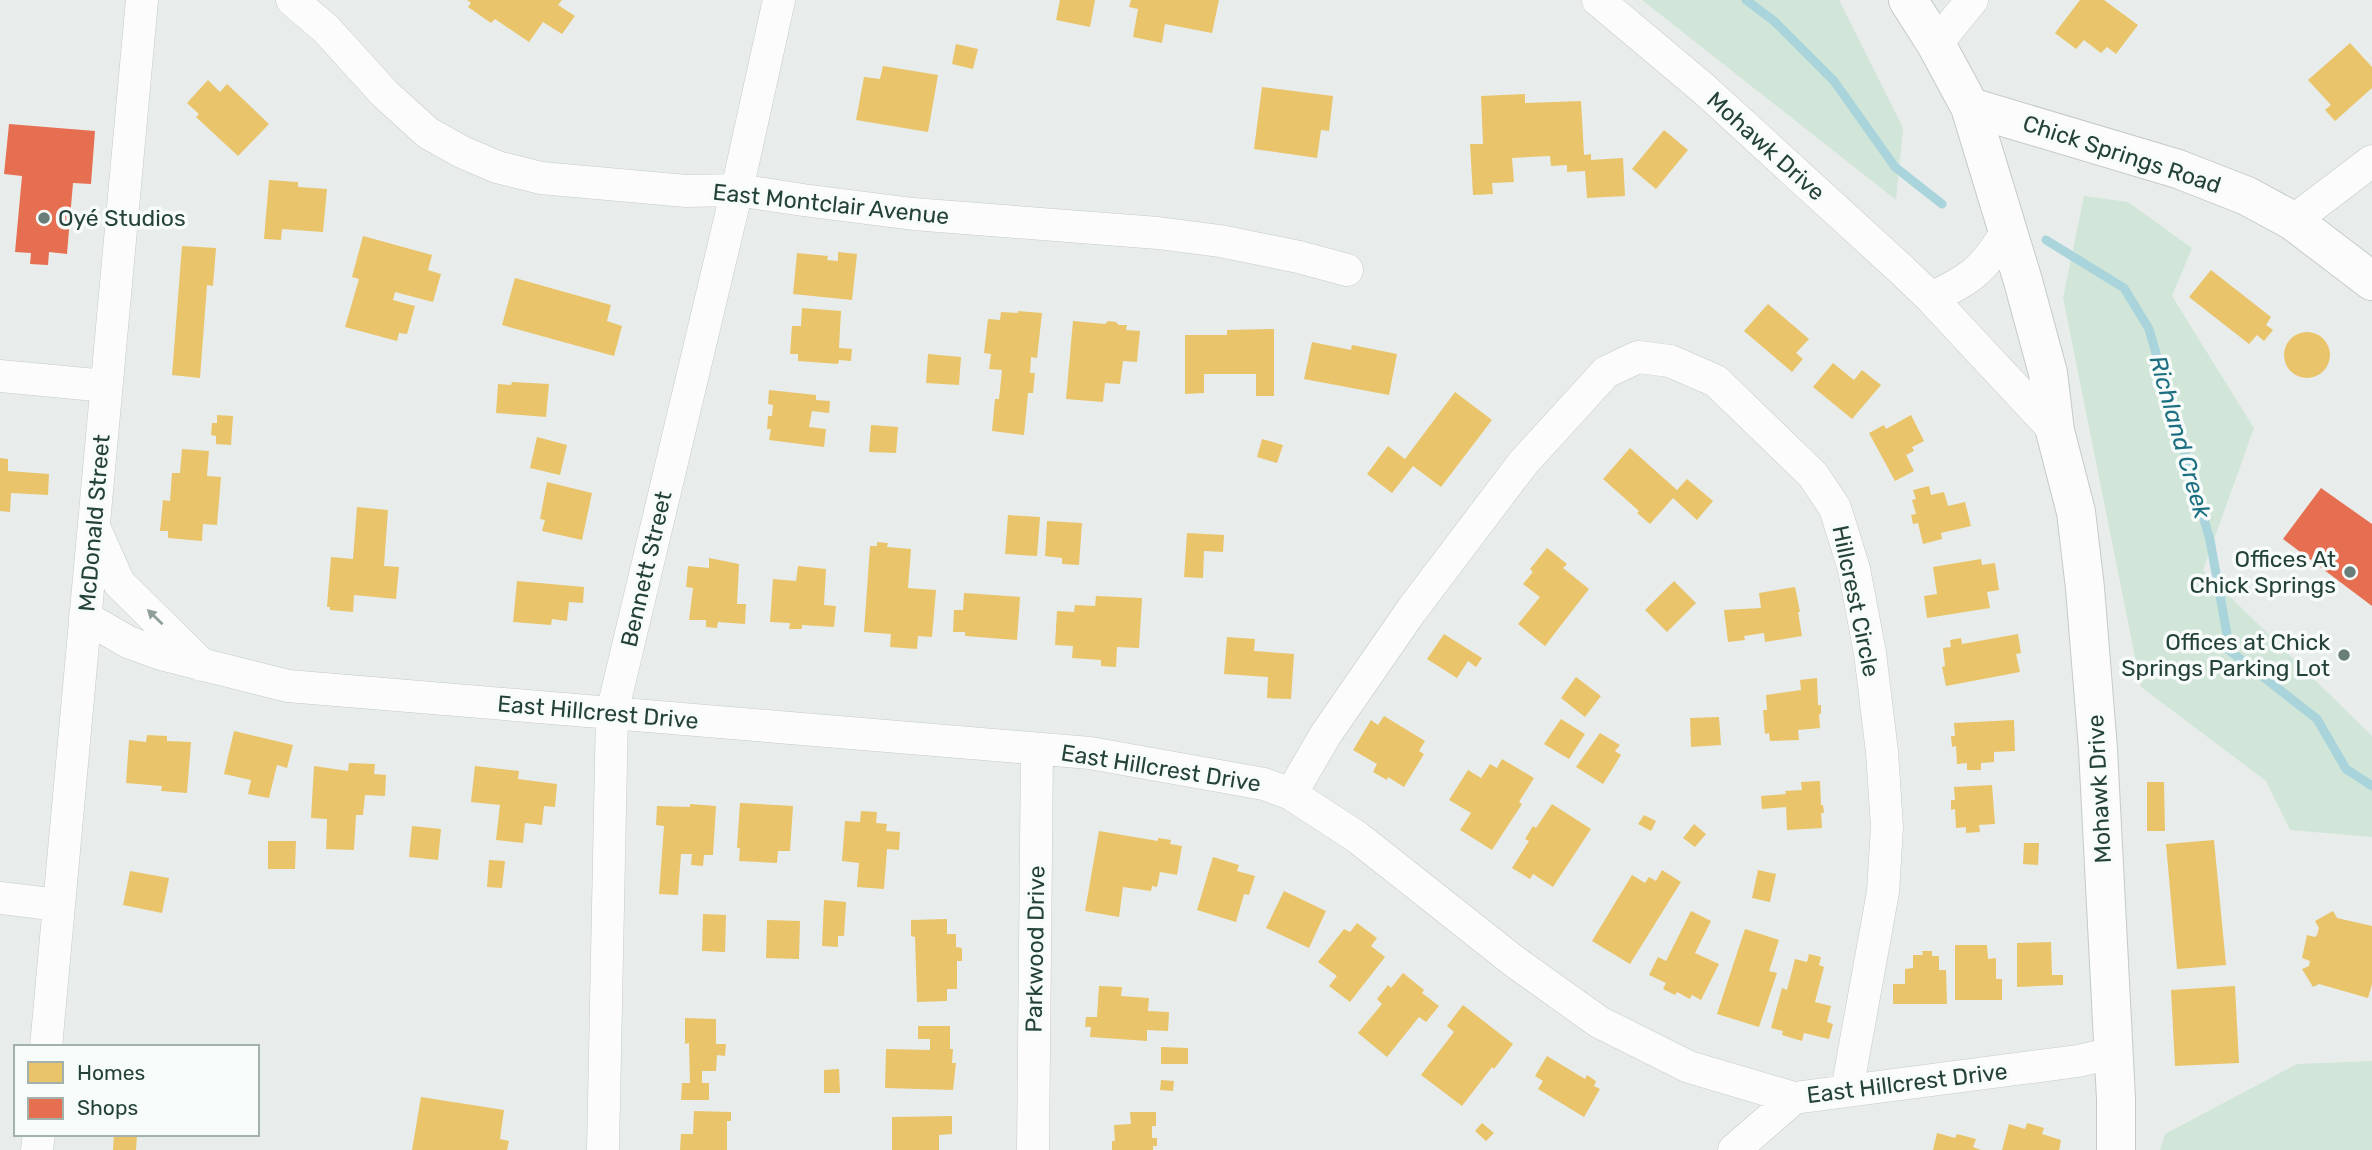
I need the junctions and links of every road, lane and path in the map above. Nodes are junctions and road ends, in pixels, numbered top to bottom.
1 (142, 0) edge
2 (292, 0) edge
3 (779, 0) edge
4 (1598, 0) edge
5 (1908, 0) edge
6 (1972, 0) edge
7 (1936, 44) junction
8 (1970, 107) junction
9 (2372, 161) edge
10 (737, 190) junction
11 (2293, 221) junction
12 (2008, 230) junction
13 (1347, 271) dead end
14 (2372, 281) edge
15 (1931, 298) junction
16 (0, 376) edge
17 (106, 386) junction
18 (2055, 430) junction
19 (94, 527) junction
20 (85, 617) junction
21 (203, 666) junction
22 (612, 713) junction
23 (1037, 749) junction
24 (1291, 794) junction
25 (0, 898) edge
26 (59, 905) junction
27 (47, 1045) edge
28 (2113, 1053) junction
29 (1847, 1090) junction
30 (1794, 1098) junction
31 (603, 1150) edge
32 (1033, 1150) edge
33 (1734, 1150) edge
34 (2116, 1150) edge

1 - 17 street, McDonald Street
2 - 10 street, East Montclair Avenue
3 - 10 street, Bennett Street
4 - 15 street, Mohawk Drive
5 - 7 street
6 - 7 street
7 - 8 street
8 - 11 street, Chick Springs Road
8 - 12 street, Mohawk Drive
9 - 11 street
10 - 13 street, East Montclair Avenue
10 - 22 street, Bennett Street
11 - 14 street, Chick Springs Road
12 - 15 street
12 - 18 street, Mohawk Drive
15 - 18 street, Mohawk Drive
16 - 17 street
17 - 19 street, McDonald Street
18 - 28 street, Mohawk Drive
19 - 20 street, McDonald Street
21 -> 19 street
20 - 21 street, East Hillcrest Drive
20 - 26 street, McDonald Street
21 - 22 street, East Hillcrest Drive
22 - 23 street, East Hillcrest Drive
22 - 31 street, Bennett Street
23 - 24 street, East Hillcrest Drive
23 - 32 street, Parkwood Drive
24 - 29 street, Hillcrest Circle
24 - 30 street, East Hillcrest Drive
25 - 26 street
26 - 27 street, McDonald Street
28 - 29 street, East Hillcrest Drive
28 - 34 street, Mohawk Drive
29 - 30 street, East Hillcrest Drive
30 - 33 street

